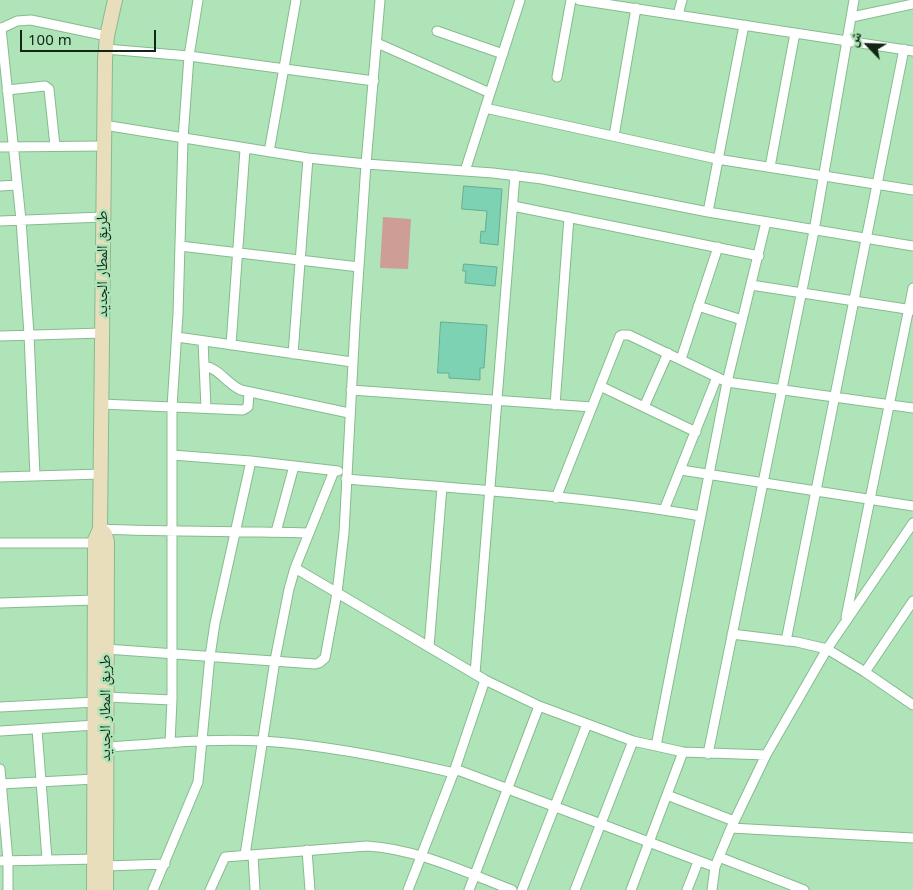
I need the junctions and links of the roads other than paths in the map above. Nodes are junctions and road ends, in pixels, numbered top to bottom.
1 (115, 0) edge
2 (198, 0) edge
3 (296, 0) edge
4 (380, 0) edge
5 (520, 0) edge
6 (571, 0) edge
7 (579, 0) edge
8 (682, 0) edge
9 (854, 0) edge
10 (913, 4) edge
11 (631, 5) edge
12 (678, 15) junction
13 (852, 16) junction
14 (744, 25) junction
15 (1, 28) edge
16 (437, 31) dead end
17 (795, 33) junction
18 (848, 41) junction
19 (107, 43) junction
20 (377, 43) junction
21 (909, 50) edge
22 (503, 54) junction
23 (189, 56) junction
24 (284, 68) junction
25 (557, 77) dead end
26 (374, 81) junction
27 (7, 90) junction
28 (490, 93) junction
29 (485, 108) junction
30 (104, 125) junction
31 (614, 136) junction
32 (183, 139) junction
33 (55, 146) junction
34 (104, 146) junction
35 (0, 147) edge
36 (13, 147) junction
37 (245, 149) junction
38 (269, 152) junction
39 (308, 158) junction
40 (717, 159) junction
41 (366, 164) junction
42 (770, 167) junction
43 (465, 171) junction
44 (515, 175) junction
45 (824, 176) junction
46 (17, 185) junction
47 (878, 185) junction
48 (0, 186) edge
49 (913, 190) edge
50 (512, 206) junction
51 (708, 212) junction
52 (103, 217) junction
53 (570, 218) junction
54 (21, 220) junction
55 (0, 221) edge
56 (766, 222) junction
57 (814, 230) junction
58 (867, 239) junction
59 (180, 246) junction
60 (913, 246) edge
61 (718, 247) junction
62 (238, 253) junction
63 (759, 256) junction
64 (300, 260) junction
65 (359, 268) junction
66 (751, 285) junction
67 (913, 288) edge
68 (802, 293) junction
69 (855, 301) junction
70 (698, 306) junction
71 (911, 310) edge
72 (742, 320) junction
73 (103, 333) junction
74 (29, 334) junction
75 (0, 336) edge
76 (177, 337) junction
77 (203, 341) junction
78 (231, 345) junction
79 (668, 353) junction
80 (293, 354) junction
81 (681, 359) junction
82 (352, 362) junction
83 (204, 366) junction
84 (717, 377) junction
85 (727, 382) junction
86 (600, 386) junction
87 (351, 390) junction
88 (782, 390) junction
89 (249, 393) junction
90 (836, 397) junction
91 (497, 401) junction
92 (102, 404) junction
93 (555, 405) junction
94 (889, 405) junction
95 (172, 406) junction
96 (592, 407) junction
97 (644, 407) junction
98 (206, 408) junction
99 (913, 408) edge
100 (349, 413) junction
101 (696, 432) junction
102 (172, 455) junction
103 (251, 460) junction
104 (294, 466) junction
105 (681, 470) junction
106 (334, 471) junction
107 (101, 474) junction
108 (708, 474) junction
109 (0, 476) edge
110 (36, 476) junction
111 (346, 476) junction
112 (763, 483) junction
113 (442, 487) junction
114 (817, 491) junction
115 (489, 492) junction
116 (556, 498) junction
117 (869, 499) junction
118 (913, 506) edge
119 (664, 510) junction
120 (700, 516) junction
121 (913, 523) edge
122 (100, 529) junction
123 (234, 531) junction
124 (172, 532) junction
125 (276, 532) junction
126 (308, 533) junction
127 (0, 543) edge
128 (95, 543) junction
129 (295, 568) junction
130 (337, 593) junction
131 (95, 600) junction
132 (913, 601) edge
133 (0, 603) edge
134 (845, 622) junction
135 (732, 634) junction
136 (786, 641) junction
137 (429, 647) junction
138 (826, 649) junction
139 (106, 650) junction
140 (172, 653) junction
141 (210, 656) junction
142 (274, 660) junction
143 (865, 672) junction
144 (474, 674) junction
145 (485, 680) junction
146 (101, 699) junction
147 (172, 700) junction
148 (913, 705) edge
149 (539, 706) junction
150 (0, 707) edge
151 (586, 724) junction
152 (96, 725) junction
153 (37, 729) junction
154 (0, 731) edge
155 (262, 741) junction
156 (634, 741) junction
157 (203, 742) junction
158 (170, 743) junction
159 (106, 746) junction
160 (656, 746) junction
161 (683, 752) junction
162 (708, 754) junction
163 (766, 755) junction
164 (0, 769) edge
165 (454, 771) junction
166 (95, 779) junction
167 (42, 781) junction
168 (1, 784) junction
169 (508, 789) junction
170 (667, 794) junction
171 (555, 807) junction
172 (601, 824) junction
173 (732, 824) junction
174 (913, 838) edge
175 (649, 843) junction
176 (307, 850) junction
177 (249, 855) junction
178 (421, 856) junction
179 (718, 857) junction
180 (47, 859) junction
181 (4, 861) edge
182 (102, 862) junction
183 (698, 862) junction
184 (164, 864) junction
185 (715, 867) junction
186 (474, 876) junction
187 (8, 890) edge
188 (94, 890) edge
189 (106, 890) edge
190 (153, 890) edge
191 (210, 890) edge
192 (255, 890) edge
193 (310, 890) edge
194 (408, 890) edge
195 (469, 890) edge
196 (512, 890) edge
197 (522, 890) edge
198 (575, 890) edge
199 (631, 890) edge
200 (687, 890) edge
201 (712, 890) edge
202 (804, 890) edge

1 - 19 street, طريق المطار الجديد
2 - 23 street
3 - 24 street
4 - 20 street
5 - 22 street
6 - 25 street
7 - 11 street
8 - 12 street
9 - 13 street
10 - 13 street
11 - 12 street
11 - 31 street
12 - 14 street
13 - 18 street
14 - 17 street
14 - 40 street
15 - 19 street
15 - 27 street
16 - 22 street
17 - 18 street
17 - 42 street
18 - 21 street
18 - 45 street
19 - 23 street
19 - 30 street, طريق المطار الجديد
20 - 26 street
20 - 28 street
21 - 47 street
22 - 28 street
23 - 24 street
23 - 32 street
24 - 26 street
24 - 38 street
26 - 41 street
27 - 33 street
27 - 36 street
28 - 29 street
29 - 31 street
29 - 43 street
30 - 32 street
30 - 34 street, طريق المطار الجديد
31 - 40 street
32 - 37 street
32 - 59 street
33 - 34 street
33 - 36 street
34 - 52 street, طريق المطار الجديد
35 - 36 street
36 - 46 street
37 - 38 street
37 - 62 street
38 - 39 street
39 - 41 street
39 - 64 street
40 - 42 street
40 - 51 street
41 - 43 street
41 - 65 street
42 - 45 street
43 - 44 street
44 - 50 street
44 - 51 street
45 - 47 street
45 - 57 street
46 - 48 street
46 - 54 street
47 - 49 street
47 - 58 street
50 - 53 street
50 - 91 street
51 - 56 street
52 - 54 street
52 - 73 street, طريق المطار الجديد
53 - 61 street
53 - 93 street
54 - 55 street
54 - 74 street
56 - 57 street
56 - 63 street
57 - 58 street
57 - 68 street
58 - 60 street
58 - 69 street
59 - 62 street
59 - 76 street
61 - 63 street
61 - 70 street
62 - 64 street
62 - 78 street
63 - 66 street
64 - 65 street
64 - 80 street
65 - 82 street
66 - 68 street
66 - 72 street
67 - 71 street
68 - 69 street
68 - 88 street
69 - 71 street
69 - 90 street
70 - 72 street
70 - 81 street
71 - 94 street
72 - 85 street
73 - 74 street
73 - 92 street, طريق المطار الجديد
74 - 75 street
74 - 110 street
76 - 77 street
76 - 95 street
77 - 78 street
77 - 83 street
78 - 80 street
79 - 81 street
79 - 86 street
79 - 97 street
80 - 82 street
81 - 84 street
82 - 87 street
83 - 89 street
83 - 98 street
84 - 85 street
84 - 101 street
85 - 88 street
85 - 108 street
86 - 96 street
86 - 97 street
87 - 91 street
87 - 100 street
88 - 90 street
88 - 112 street
89 - 98 street
89 - 100 street
90 - 94 street
90 - 114 street
91 - 93 street
91 - 115 street
92 - 95 street
92 - 107 street, طريق المطار الجديد
93 - 96 street
94 - 99 street
94 - 117 street
95 - 98 street
95 - 102 street
96 - 116 street
97 - 101 street
100 - 111 street
101 - 105 street
102 - 103 street
102 - 124 street
103 - 104 street
103 - 123 street
104 - 106 street
104 - 125 street
105 - 108 street
105 - 119 street
106 - 111 street
106 - 126 street
107 - 110 street
107 - 122 street, طريق المطار الجديد
108 - 112 street
108 - 120 street
109 - 110 street
111 - 113 street
111 - 130 street
112 - 114 street
112 - 135 street
113 - 115 street
113 - 137 street
114 - 117 street
114 - 136 street
115 - 116 street
115 - 144 street
116 - 119 street
117 - 118 street
117 - 134 street
119 - 120 street
120 - 160 street
121 - 134 street
122 - 124 street
122 - 128 street, طريق المطار الجديد
122 - 139 street, طريق المطار الجديد
123 - 124 street
123 - 125 street
123 - 141 street
124 - 140 street
125 - 126 street
126 - 129 street
127 - 128 street
128 - 131 street, طريق المطار الجديد
129 - 130 street
129 - 142 street
130 - 137 street
130 - 142 street
131 - 133 street
131 - 146 street, طريق المطار الجديد
132 - 143 street
134 - 138 street
135 - 136 street
135 - 162 street
136 - 138 street
137 - 144 street
138 - 143 street
138 - 163 street
139 - 140 street
139 - 146 street, طريق المطار الجديد
140 - 141 street
140 - 147 street
141 - 142 street
141 - 157 street
142 - 155 street
143 - 148 street
144 - 145 street
145 - 149 street
145 - 165 street
146 - 147 street
146 - 150 street
146 - 152 street, طريق المطار الجديد
146 - 159 street, طريق المطار الجديد
147 - 158 street
149 - 151 street
149 - 169 street
151 - 156 street
151 - 171 street
152 - 153 street
152 - 166 street, طريق المطار الجديد
153 - 154 street
153 - 167 street
155 - 157 street
155 - 165 street
155 - 177 street
156 - 160 street
156 - 172 street
157 - 158 street
157 - 184 street
158 - 159 street
159 - 182 street, طريق المطار الجديد
160 - 161 street
161 - 162 street
161 - 170 street
162 - 163 street
163 - 173 street
164 - 168 street
165 - 169 street
165 - 178 street
166 - 167 street
166 - 182 street, طريق المطار الجديد
167 - 168 street
167 - 180 street
168 - 181 street
169 - 171 street
169 - 186 street
170 - 173 street
170 - 175 street
171 - 172 street
171 - 197 street
172 - 175 street
172 - 198 street
173 - 174 street
173 - 179 street
175 - 183 street
175 - 199 street
176 - 177 street
176 - 178 street
176 - 193 street
177 - 191 street
177 - 192 street
178 - 186 street
178 - 194 street
179 - 185 street
179 - 202 street
180 - 181 street
180 - 182 street
181 - 187 street
182 - 184 street
182 - 188 street, طريق المطار الجديد
182 - 189 street, طريق المطار الجديد
183 - 185 street
183 - 200 street
184 - 190 street
185 - 201 street
186 - 195 street
186 - 196 street

